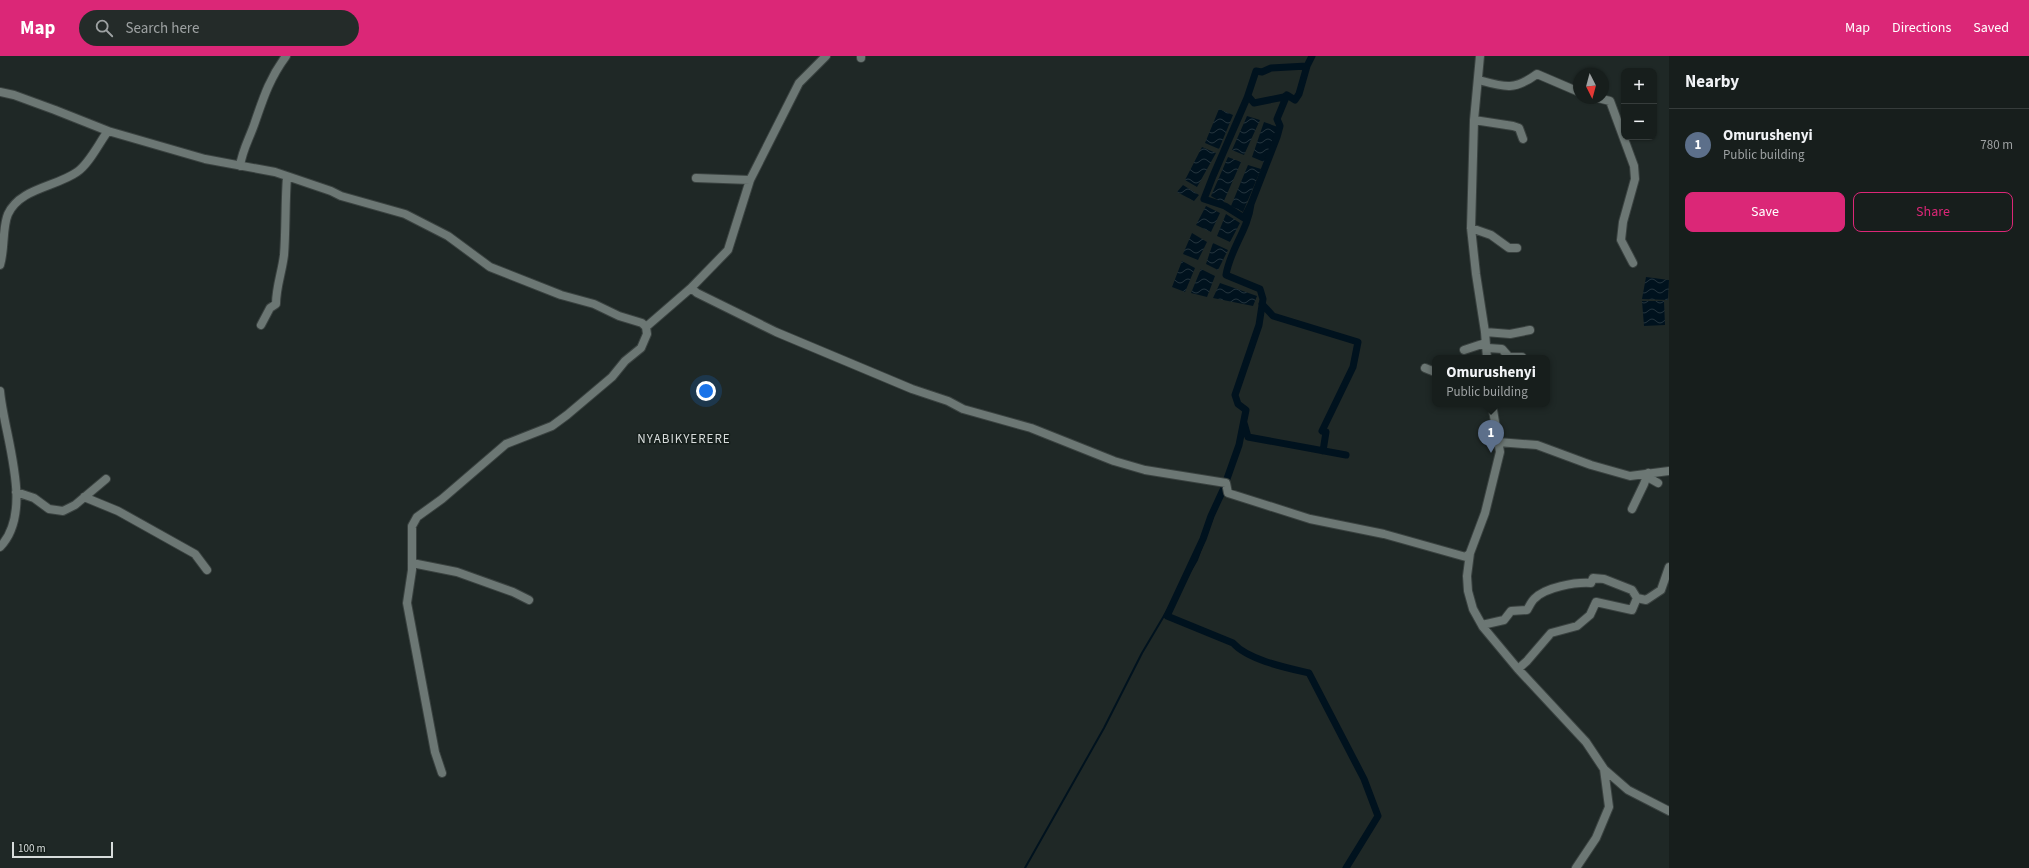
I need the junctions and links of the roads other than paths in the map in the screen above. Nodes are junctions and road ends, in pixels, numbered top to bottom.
1 (286, 56) edge
2 (826, 56) edge
3 (1480, 56) edge
4 (1479, 80) junction
5 (1573, 89) edge
6 (0, 92) edge
7 (1609, 101) edge
8 (1474, 120) junction
9 (108, 131) junction
10 (1523, 139) dead end
11 (240, 166) junction
12 (287, 176) junction
13 (696, 178) dead end
14 (750, 180) junction
15 (1471, 228) junction
16 (1517, 248) dead end
17 (1633, 263) dead end
18 (0, 265) edge
19 (691, 288) junction
20 (261, 325) dead end
21 (646, 327) junction
22 (1530, 330) dead end
23 (1485, 332) junction
24 (1485, 343) junction
25 (1464, 350) dead end
26 (1487, 355) edge
27 (1507, 355) edge
28 (1425, 368) dead end
29 (1432, 371) edge
30 (0, 391) edge
31 (1492, 407) edge
32 (1498, 442) junction
33 (1669, 471) edge
34 (1648, 473) junction
35 (106, 479) dead end
36 (1658, 483) dead end
37 (16, 492) junction
38 (84, 497) junction
39 (1632, 508) dead end
40 (0, 547) edge
41 (1470, 553) junction
42 (412, 563) junction
43 (1669, 567) edge
44 (207, 570) dead end
45 (1637, 598) junction
46 (529, 600) dead end
47 (1482, 625) junction
48 (1518, 668) junction
49 (1604, 769) junction
50 (442, 773) dead end
51 (1669, 811) edge
52 (1576, 868) edge

1 - 11 street
2 - 14 street
3 - 4 street
4 - 5 street
4 - 8 street
6 - 9 street
7 - 17 street
8 - 10 street
8 - 15 street
9 - 11 street
9 - 18 street
11 - 12 street
12 - 20 street
12 - 21 street
13 - 14 street
14 - 19 street
15 - 16 street
15 - 23 street
19 - 21 street
19 - 41 street
21 - 42 street
22 - 23 street
23 - 24 street
24 - 25 street
24 - 26 street
24 - 27 street
28 - 29 street
30 - 37 street
31 - 32 street
32 - 34 street
32 - 41 street
33 - 34 street
34 - 36 street
34 - 39 street
35 - 38 street
37 - 38 street
37 - 40 street
38 - 44 street
41 - 47 street
42 - 46 street
42 - 50 street
43 - 45 street
45 - 47 street
45 - 48 street
47 - 48 street
48 - 49 street
49 - 51 street
49 - 52 street

